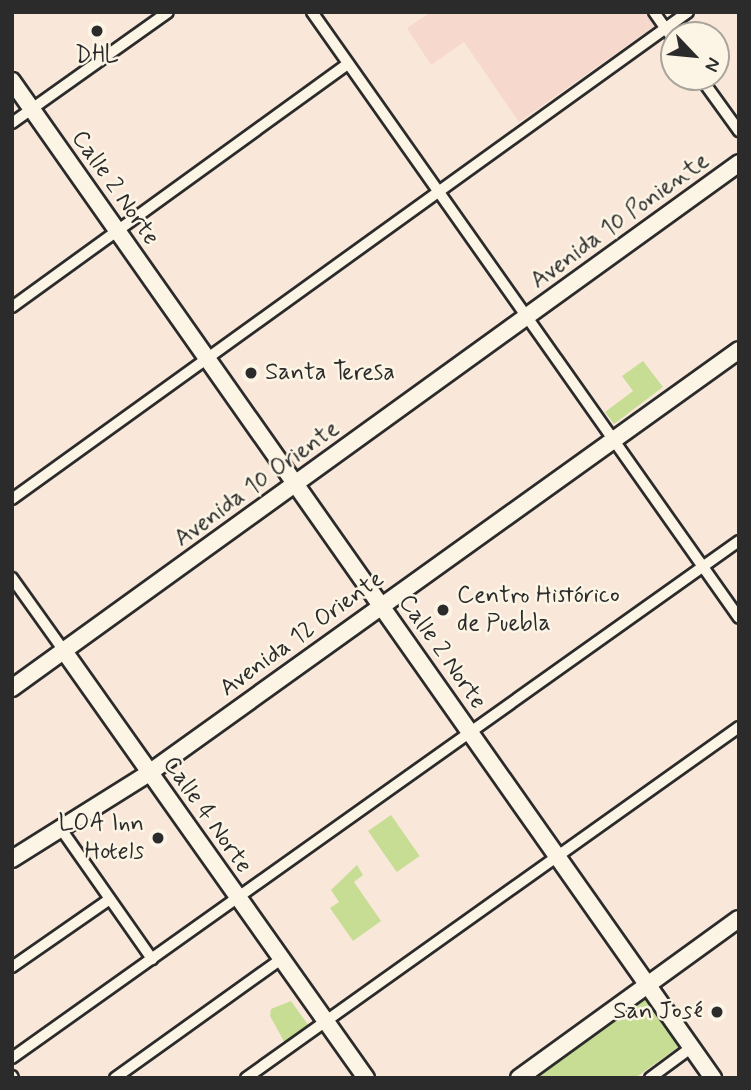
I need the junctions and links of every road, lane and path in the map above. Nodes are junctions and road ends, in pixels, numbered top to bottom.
1 (167, 12) edge
2 (312, 12) edge
3 (660, 33) edge
4 (348, 64) junction
5 (12, 81) edge
6 (710, 91) edge
7 (32, 109) junction
8 (12, 123) edge
9 (739, 131) edge
10 (739, 163) edge
11 (439, 189) junction
12 (118, 231) junction
13 (12, 307) edge
14 (528, 317) junction
15 (739, 350) edge
16 (207, 358) junction
17 (614, 438) junction
18 (296, 484) junction
19 (12, 499) edge
20 (739, 541) edge
21 (704, 566) junction
22 (12, 578) edge
23 (381, 606) junction
24 (739, 618) edge
25 (64, 651) junction
26 (12, 688) edge
27 (739, 727) edge
28 (471, 733) junction
29 (149, 773) junction
30 (61, 829) junction
31 (557, 856) junction
32 (12, 859) edge
33 (110, 899) junction
34 (238, 899) junction
35 (739, 919) edge
36 (152, 959) junction
37 (281, 959) junction
38 (12, 967) edge
39 (647, 984) junction
40 (326, 1021) junction
41 (692, 1047) junction
42 (12, 1058) edge
43 (116, 1078) edge
44 (246, 1078) edge
45 (366, 1078) edge
46 (519, 1078) edge
47 (650, 1078) edge
48 (713, 1078) edge

1 - 7 street
2 - 4 street
3 - 11 street
4 - 11 street
4 - 12 street
5 - 7 street, Calle 2 Norte
6 - 9 street
7 - 8 street
7 - 12 street, Calle 2 Norte
10 - 14 street, Avenida 10 Poniente
11 - 14 street
11 - 16 street
12 - 13 street
12 - 16 street, Calle 2 Norte
14 - 17 street
14 - 18 street, Avenida 10 Oriente
15 - 17 street, Avenida 12 Oriente
16 - 18 street, Calle 2 Norte
16 - 19 street
17 - 21 street
17 - 23 street, Avenida 12 Oriente
18 - 23 street, Calle 2 Norte
18 - 25 street, Avenida 10 Oriente
20 - 21 street
21 - 24 street
21 - 28 street
22 - 25 street, Calle 4 Norte
23 - 28 street, Calle 2 Norte
23 - 29 street, Avenida 12 Oriente
25 - 26 street, Avenida 10 Oriente
25 - 29 street, Calle 4 Norte
27 - 31 street
28 - 31 street, Calle 2 Norte
28 - 34 street
29 - 30 street, Avenida 12 Oriente
29 - 34 street, Calle 4 Norte
30 - 32 street, Avenida 12 Oriente
30 - 33 street
31 - 39 street, Calle 2 Norte
31 - 40 street
33 - 36 street
33 - 38 street
34 - 36 street
34 - 37 street, Calle 4 Norte
35 - 39 street
36 - 42 street
37 - 40 street, Calle 4 Norte
37 - 43 street
39 - 41 street, Calle 2 Norte
39 - 46 street
40 - 44 street
40 - 45 street, Calle 4 Norte
41 - 47 street
41 - 48 street, Calle 2 Norte

